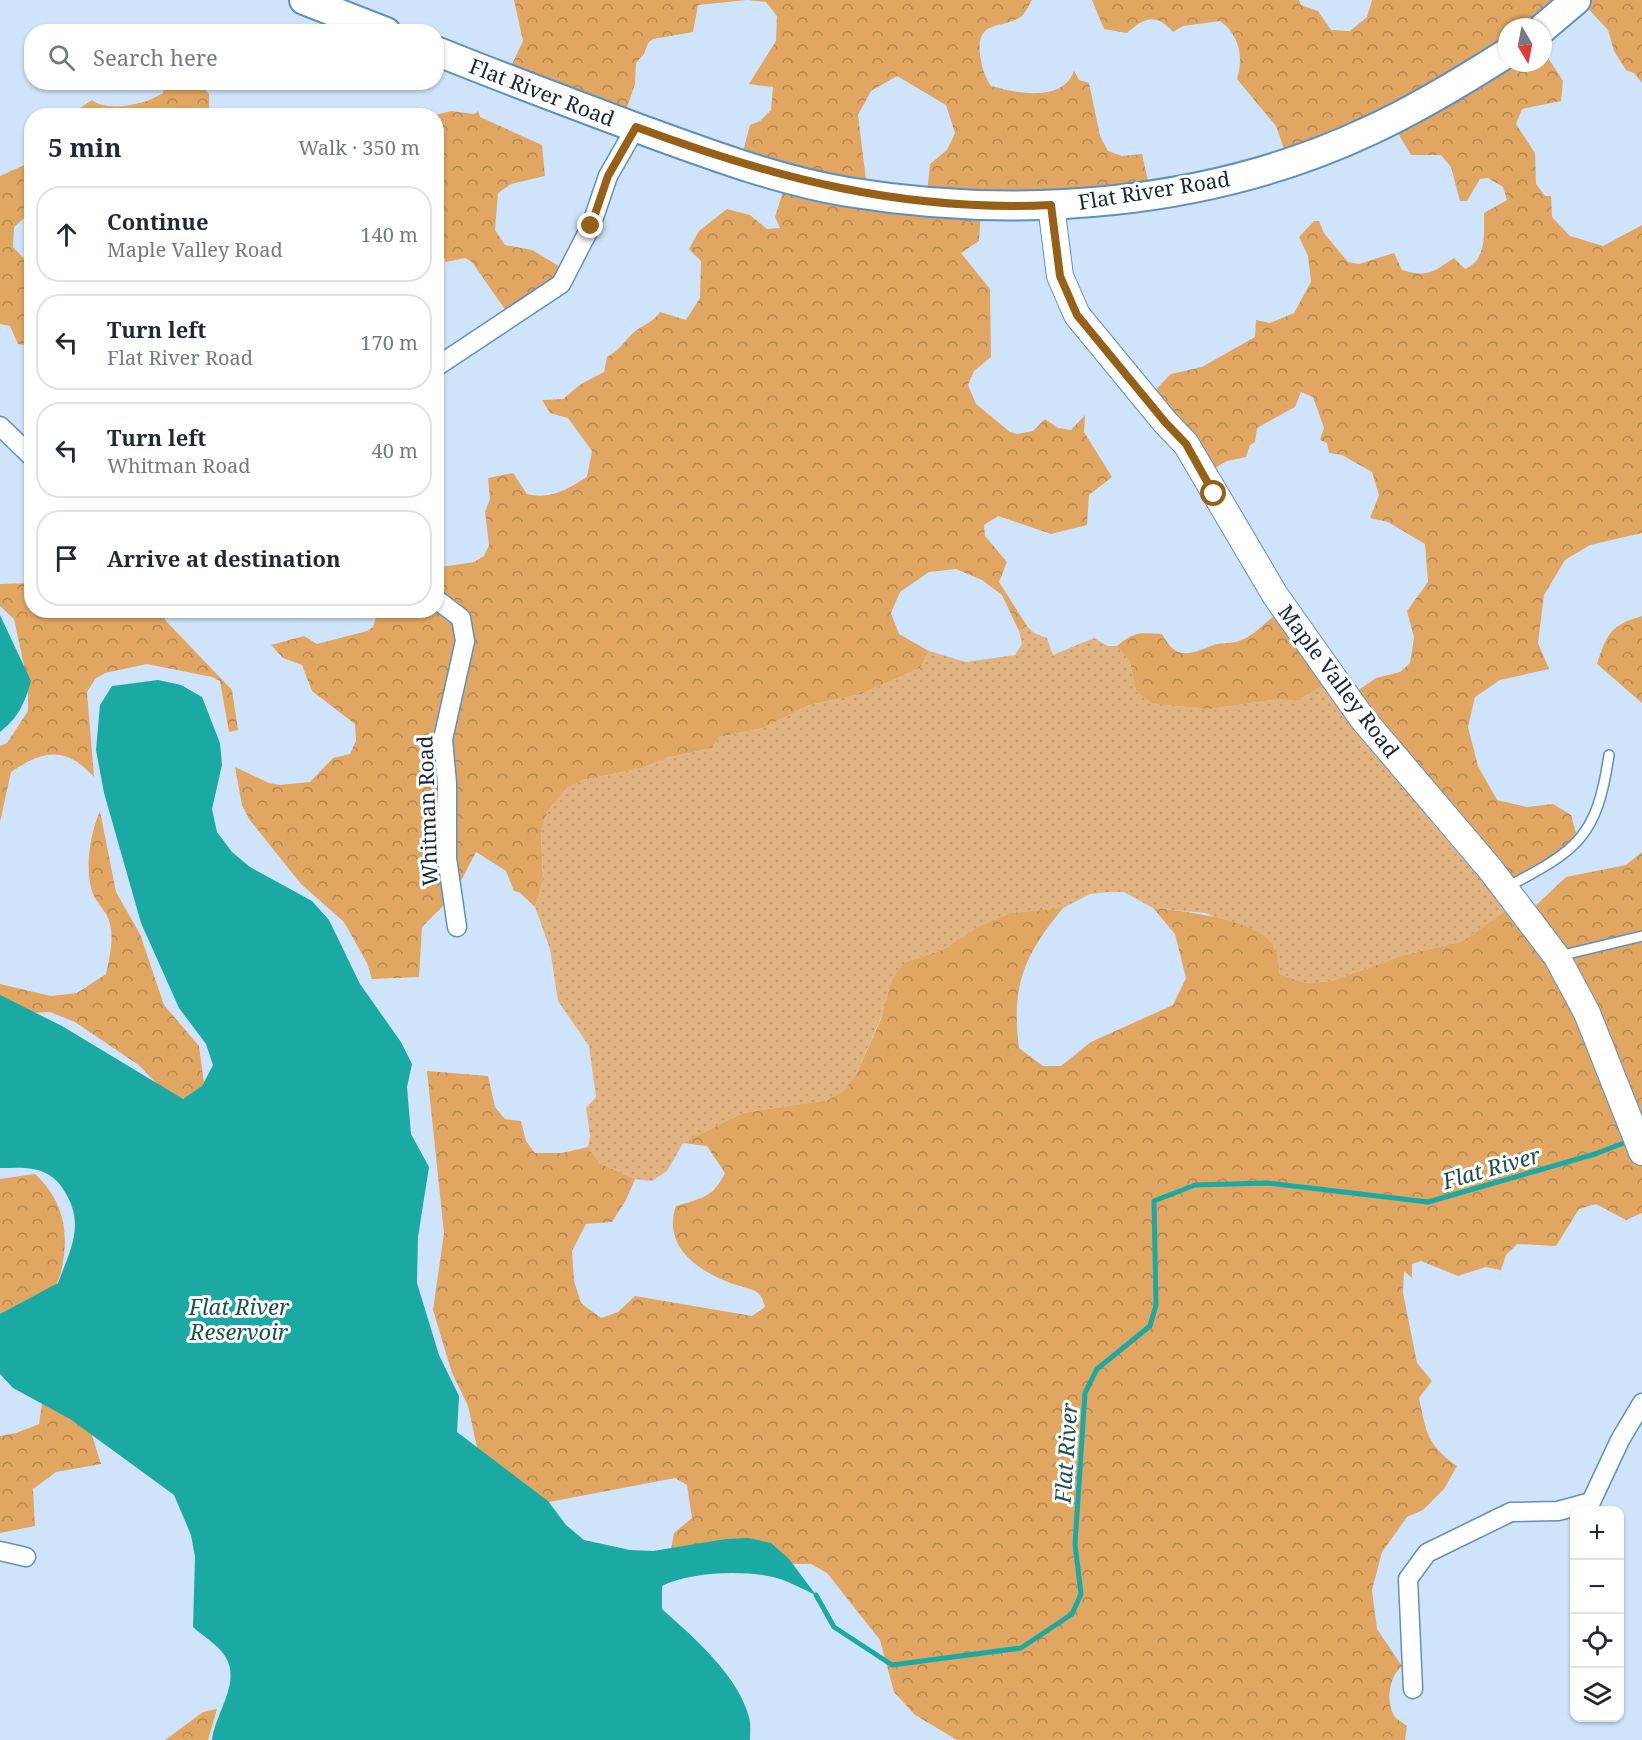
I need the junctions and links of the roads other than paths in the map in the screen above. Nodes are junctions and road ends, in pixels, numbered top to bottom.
1 (304, 0) edge
2 (1575, 0) edge
3 (1552, 20) edge
4 (366, 24) edge
5 (444, 54) edge
6 (1498, 59) edge
7 (636, 127) junction
8 (1051, 205) junction
9 (444, 363) edge
10 (0, 426) edge
11 (24, 449) edge
12 (444, 605) edge
13 (1609, 755) dead end
14 (1505, 889) junction
15 (458, 927) dead end
16 (1642, 936) edge
17 (1557, 957) junction
18 (1642, 1152) edge
19 (1642, 1403) edge
20 (0, 1551) edge
21 (26, 1557) dead end
22 (1413, 1689) dead end

1 - 4 main road
2 - 3 main road
5 - 7 main road, Flat River Road
6 - 8 main road, Flat River Road
7 - 8 main road, Flat River Road
7 - 9 street
8 - 14 street, Maple Valley Road
10 - 11 street
12 - 15 street, Whitman Road
13 - 14 lane
14 - 17 street, Maple Valley Road
16 - 17 lane
17 - 18 street, Maple Valley Road
19 - 22 street
20 - 21 street

